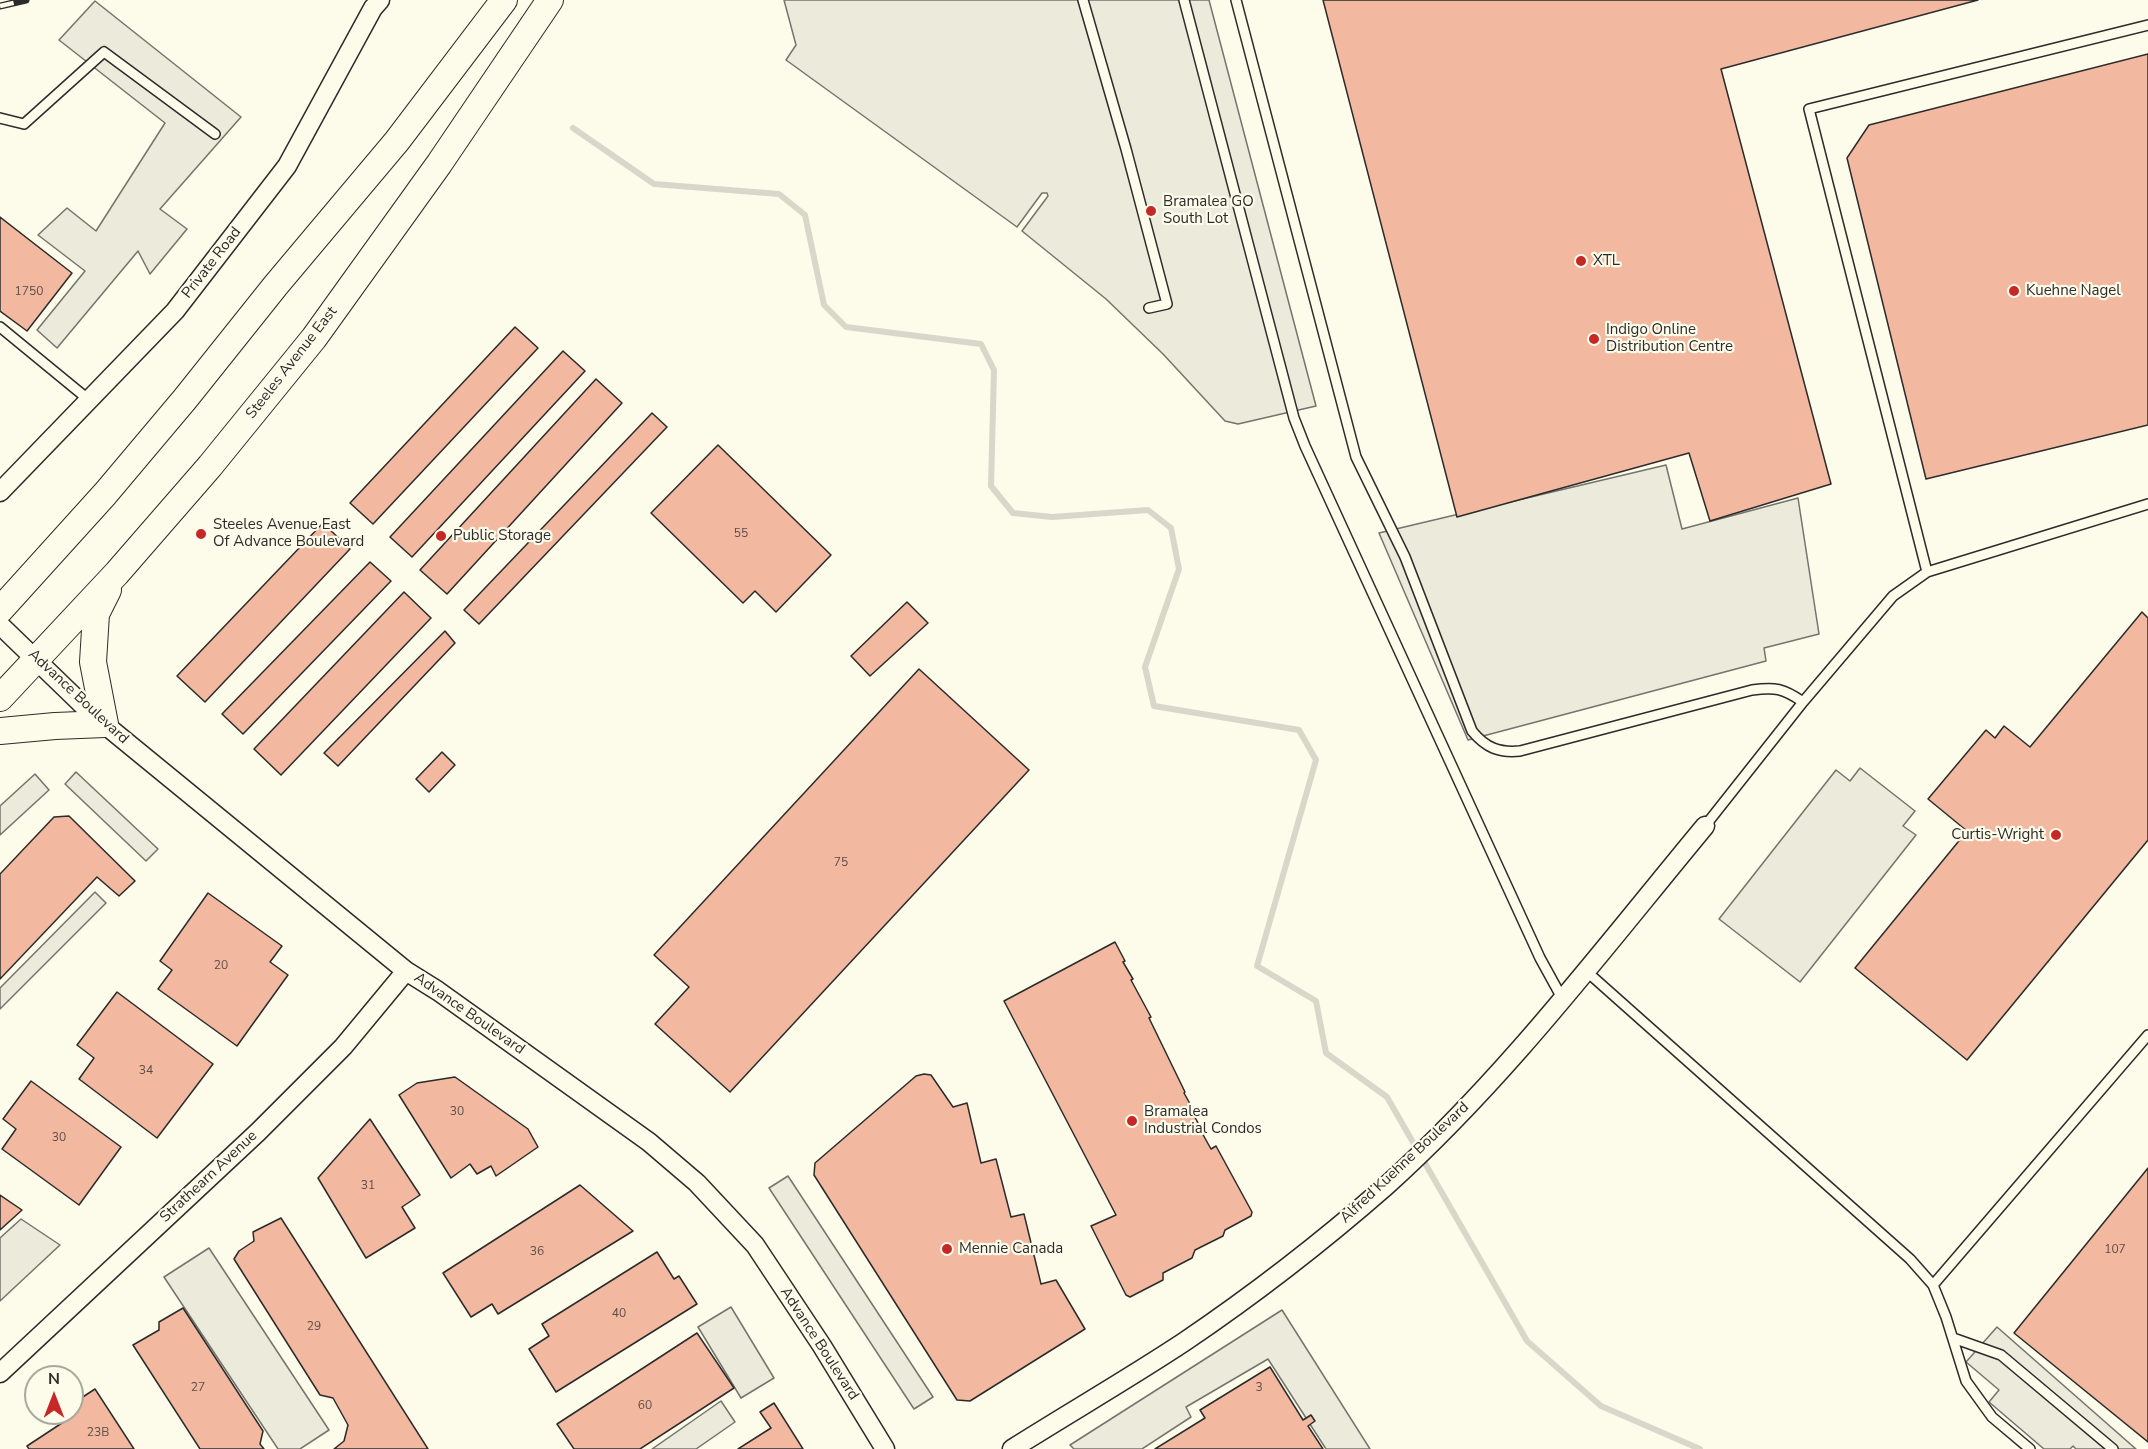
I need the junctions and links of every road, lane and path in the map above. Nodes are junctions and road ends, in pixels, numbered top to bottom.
1 (380, 0) edge
2 (504, 0) edge
3 (550, 0) edge
4 (1083, 0) edge
5 (1184, 0) edge
6 (1236, 0) edge
7 (2148, 25) edge
8 (0, 118) edge
9 (215, 134) dead end
10 (1149, 308) dead end
11 (0, 327) edge
12 (89, 400) junction
13 (0, 492) edge
14 (2148, 504) edge
15 (1927, 572) junction
16 (117, 573) junction
17 (0, 610) edge
18 (0, 625) edge
19 (36, 659) junction
20 (0, 698) edge
21 (1803, 702) junction
22 (105, 724) junction
23 (0, 731) edge
24 (1705, 826) joint
25 (406, 970) junction
26 (1585, 970) junction
27 (1562, 998) junction
28 (2148, 1035) edge
29 (1933, 1285) junction
30 (1953, 1338) junction
31 (0, 1373) edge
32 (885, 1449) edge
33 (1012, 1449) edge
34 (2030, 1449) edge
35 (2113, 1449) edge

1 - 12 street, Private Road
2 - 17 main road
3 - 16 main road, Steeles Avenue East
4 - 10 lane
5 - 27 lane
6 - 21 lane
7 - 15 lane
8 - 9 lane
11 - 12 lane
12 - 13 street, Private Road
14 - 15 lane
15 - 21 lane
16 - 19 main road, Steeles Avenue East
16 - 22 main road
18 - 19 street, Advance Boulevard
19 - 20 main road, Steeles Avenue East
19 - 22 street, Advance Boulevard
21 - 24 lane
22 - 23 main road
22 - 25 street, Advance Boulevard
24 - 26 street, Alfred Kuehne Boulevard
25 - 31 street, Strathearn Avenue
25 - 32 street, Advance Boulevard
26 - 27 street, Alfred Kuehne Boulevard
26 - 29 lane
27 - 33 street, Alfred Kuehne Boulevard
28 - 29 lane
29 - 30 lane
30 - 34 lane
30 - 35 lane

